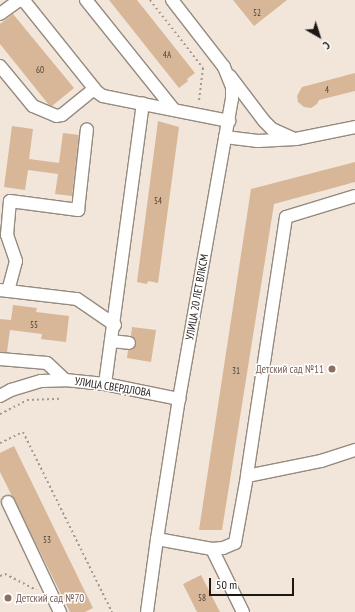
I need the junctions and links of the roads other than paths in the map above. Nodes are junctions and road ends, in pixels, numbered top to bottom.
1 (19, 0) edge
2 (86, 0) edge
3 (172, 0) edge
4 (0, 14) edge
5 (0, 66) edge
6 (224, 67) junction
7 (94, 89) junction
8 (143, 104) junction
9 (174, 110) junction
10 (228, 121) junction
11 (355, 127) edge
12 (87, 129) dead end
13 (225, 137) junction
14 (296, 139) junction
15 (355, 196) edge
16 (4, 290) edge
17 (115, 325) junction
18 (111, 341) junction
19 (129, 343) dead end
20 (0, 359) edge
21 (65, 380) junction
22 (106, 384) junction
23 (0, 396) edge
24 (179, 400) junction
25 (355, 450) edge
26 (247, 476) junction
27 (8, 502) dead end
28 (157, 539) junction
29 (212, 549) junction
30 (144, 611) edge
31 (60, 612) edge
32 (243, 612) edge

1 - 4 street
1 - 7 street
2 - 9 street
3 - 6 street, УЛИЦА 20 ЛЕТ ВЛКСМ
5 - 7 street
6 - 10 street, УЛИЦА 20 ЛЕТ ВЛКСМ
6 - 14 street
7 - 8 street
8 - 9 street
8 - 17 street
9 - 10 street
10 - 13 street, УЛИЦА 20 ЛЕТ ВЛКСМ
11 - 14 street
12 - 16 street
13 - 14 street
13 - 24 street, УЛИЦА 20 ЛЕТ ВЛКСМ
15 - 26 street
16 - 17 street
17 - 18 street
18 - 19 street
18 - 22 street
20 - 21 street
21 - 22 street, УЛИЦА СВЕРДЛОВА
21 - 23 street, УЛИЦА СВЕРДЛОВА
22 - 24 street, УЛИЦА СВЕРДЛОВА
24 - 28 street, УЛИЦА 20 ЛЕТ ВЛКСМ
25 - 26 street
26 - 29 street
27 - 31 street
28 - 29 street
28 - 30 street, УЛИЦА 20 ЛЕТ ВЛКСМ
29 - 32 street

